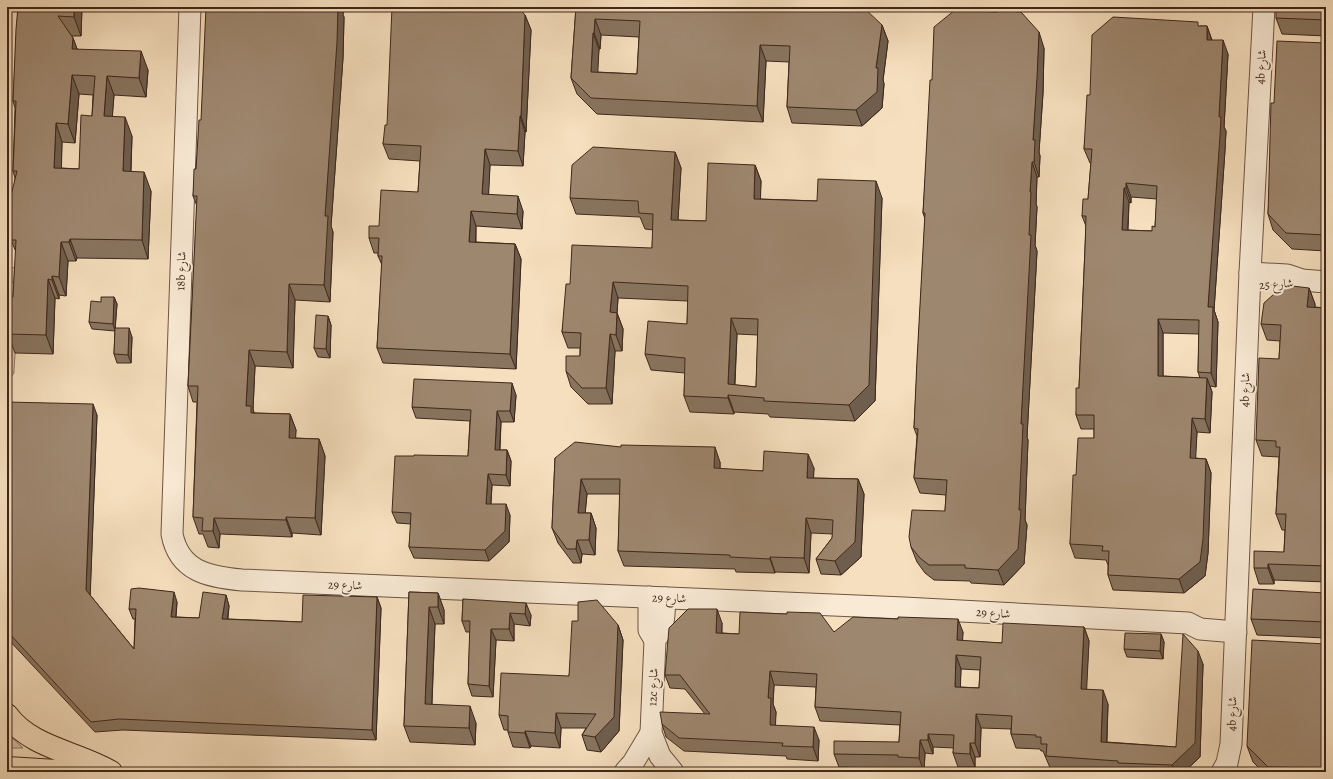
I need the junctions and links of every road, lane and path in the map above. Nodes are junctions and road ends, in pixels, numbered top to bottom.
1 (190, 7) edge
2 (1264, 7) edge
3 (1250, 279) junction
4 (1326, 282) edge
5 (172, 534) joint
6 (657, 598) junction
7 (1236, 624) junction
8 (7, 715) edge
9 (651, 733) junction
10 (7, 768) edge
11 (73, 772) edge
12 (111, 772) edge
13 (625, 772) edge
14 (673, 772) edge
15 (1222, 772) edge

1 - 5 street, 18b شارع
2 - 3 street, 4b شارع
3 - 4 street, شارع 25
3 - 7 street, 4b شارع
5 - 6 street, شارع 29
6 - 7 street, شارع 29
6 - 9 street, 12c شارع
7 - 15 street, 4b شارع
8 - 12 main road
9 - 13 street, 12c شارع
9 - 14 street, 12c شارع
10 - 11 main road

